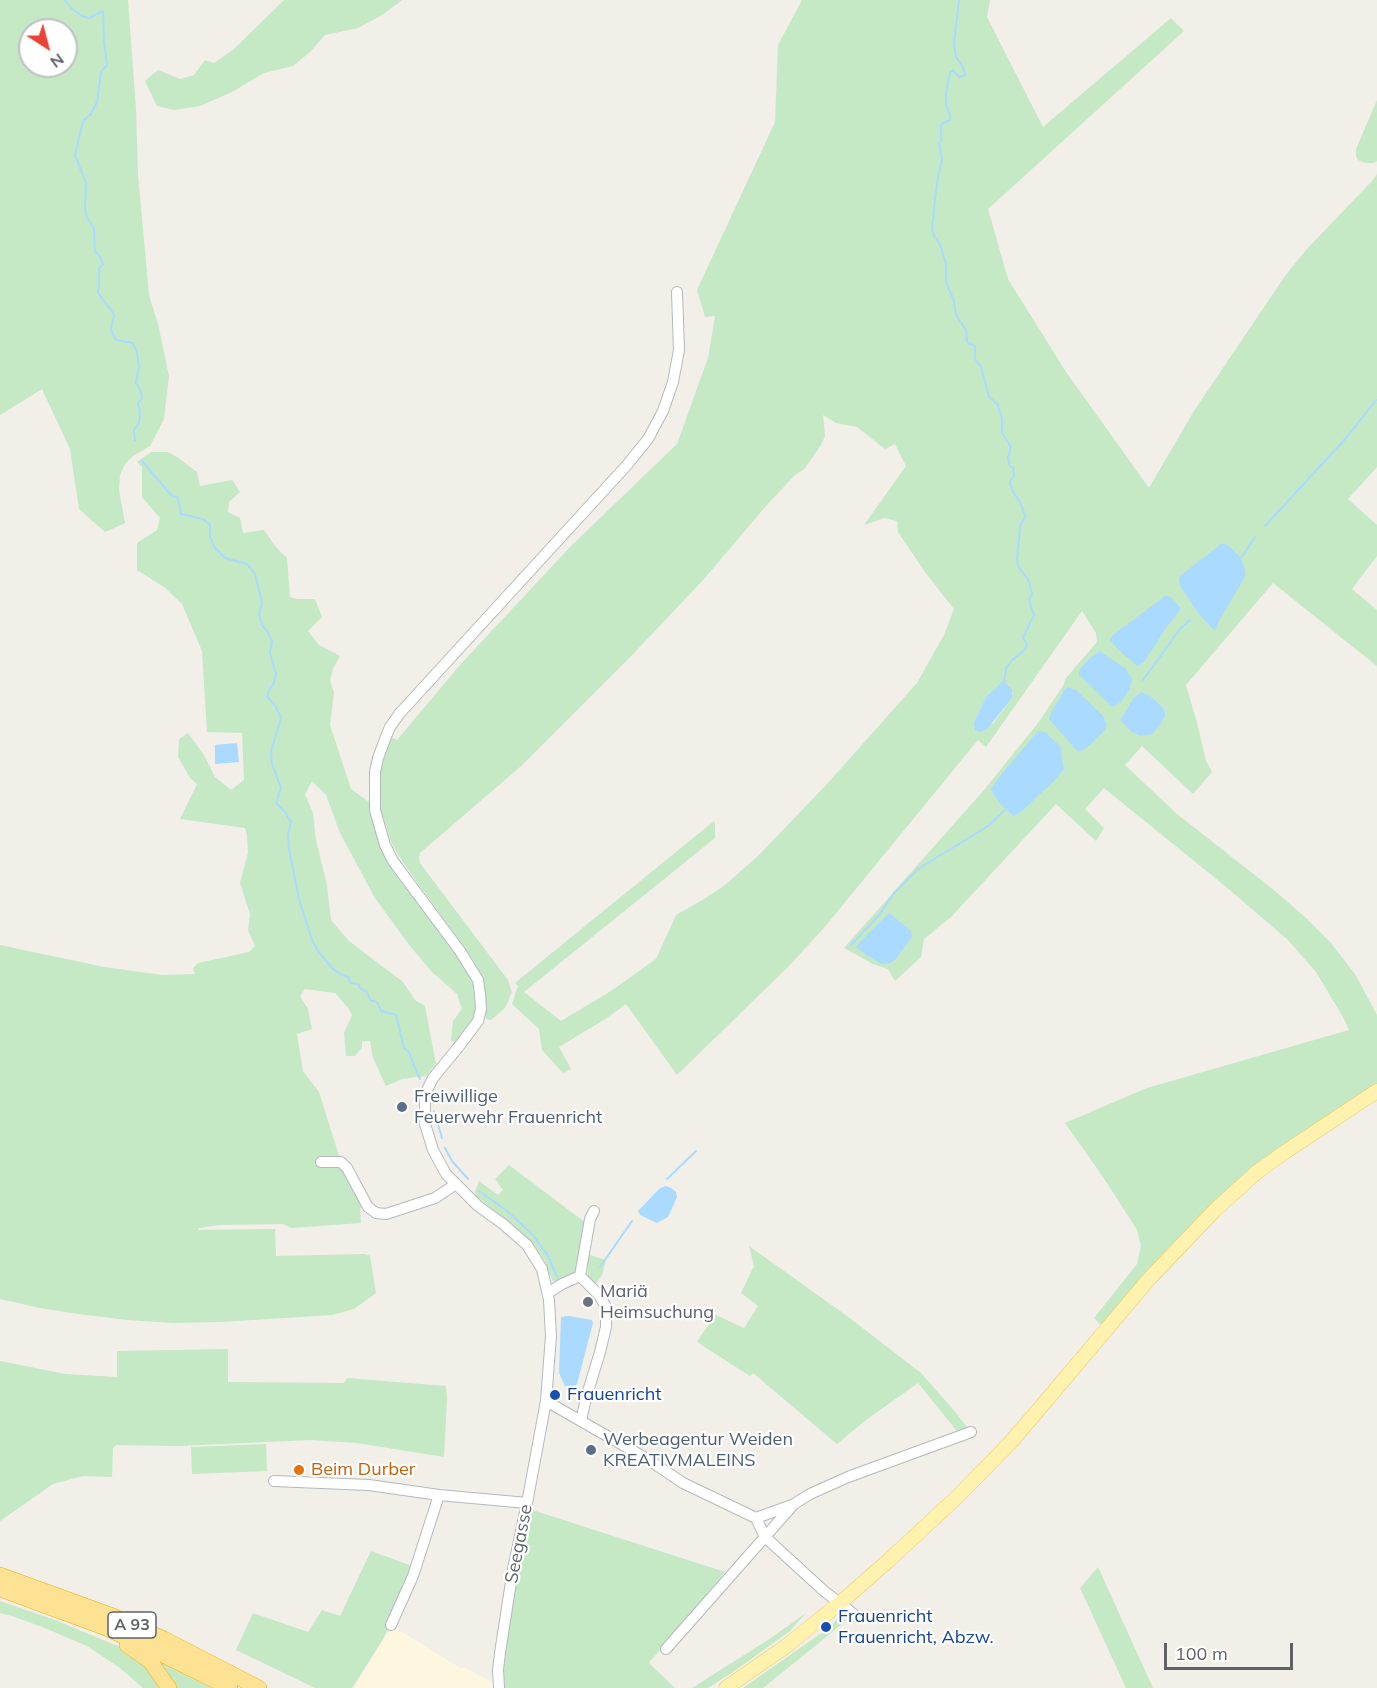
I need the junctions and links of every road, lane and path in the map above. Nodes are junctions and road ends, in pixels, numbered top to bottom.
1 (677, 292) dead end
2 (1377, 1091) edge
3 (321, 1162) dead end
4 (456, 1184) junction
5 (594, 1211) dead end
6 (580, 1276) junction
7 (548, 1293) junction
8 (546, 1401) junction
9 (581, 1421) junction
10 (971, 1432) dead end
11 (274, 1481) dead end
12 (439, 1495) junction
13 (527, 1503) junction
14 (794, 1504) junction
15 (756, 1518) junction
16 (765, 1537) junction
17 (0, 1575) edge
18 (0, 1589) edge
19 (840, 1603) junction
20 (856, 1616) dead end
21 (391, 1625) dead end
22 (106, 1628) junction
23 (666, 1649) dead end
24 (169, 1688) edge
25 (230, 1688) edge
26 (259, 1688) edge
27 (499, 1688) edge
28 (726, 1688) edge

1 - 4 street, Seegasse
2 - 19 main road
3 - 4 street
4 - 7 street, Seegasse
5 - 6 street
6 - 7 street
6 - 9 street
7 - 8 street, Seegasse
8 - 9 street
8 - 13 street, Seegasse
9 - 15 street
10 - 14 street
11 - 12 street
12 - 13 street
12 - 21 street
13 - 27 street, Seegasse
14 - 15 street
14 - 16 street
15 - 16 street
16 - 19 street
16 - 23 street
17 - 26 highway, A 93
18 - 22 highway, A 93
19 - 20 street
19 - 28 main road
22 - 24 highway
22 - 25 highway, A 93

